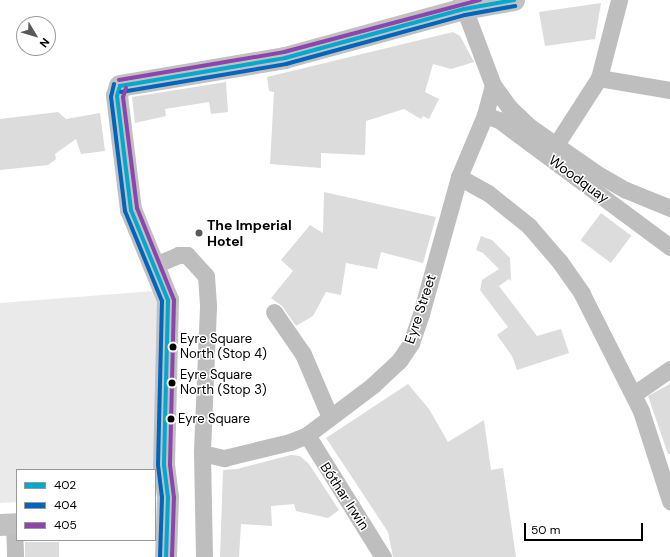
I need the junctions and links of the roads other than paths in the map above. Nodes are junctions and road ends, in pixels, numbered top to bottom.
1 (514, 0) edge
2 (620, 0) edge
3 (462, 4) edge
4 (599, 78) junction
5 (493, 85) junction
6 (670, 90) edge
7 (485, 115) junction
8 (552, 151) junction
9 (459, 177) junction
10 (670, 208) edge
11 (670, 247) edge
12 (155, 265) junction
13 (274, 312) dead end
14 (670, 369) edge
15 (634, 394) junction
16 (329, 416) junction
17 (307, 435) junction
18 (202, 453) junction
19 (164, 465) junction
20 (156, 496) edge
21 (670, 501) edge
22 (10, 524) edge
23 (152, 541) edge
24 (15, 557) edge
25 (157, 557) edge
26 (166, 557) edge
27 (204, 557) edge
28 (383, 557) edge

1 - 3 main road
2 - 4 street
3 - 5 street, Woodquay
3 - 12 main road
4 - 6 street
4 - 8 street
5 - 7 street, Eyre Street
5 - 8 street, Woodquay
7 - 8 street, Woodquay
7 - 9 street, Eyre Street
8 - 10 street, Woodquay
8 - 11 street, Woodquay
9 - 15 street
9 - 16 street, Eyre Street
12 - 18 street
12 - 19 main road
13 - 16 street
14 - 15 street
15 - 21 street
16 - 17 street, Eyre Street
17 - 18 street, Eyre Street
17 - 28 street, Bóthar Irwin
18 - 27 street
19 - 20 main road
19 - 26 main road
22 - 24 street
23 - 25 main road

